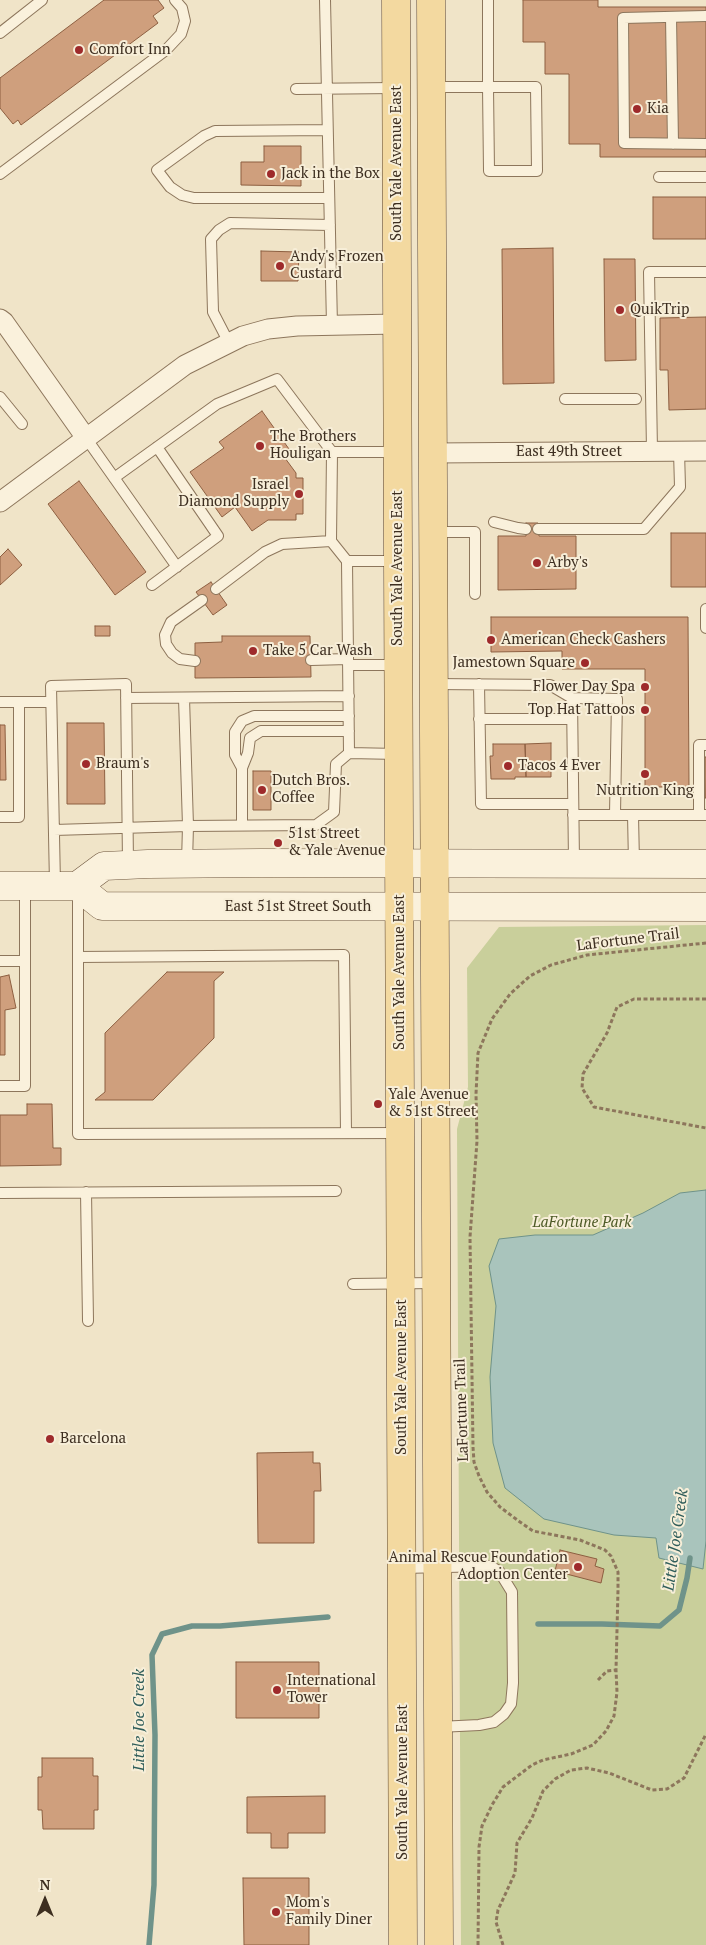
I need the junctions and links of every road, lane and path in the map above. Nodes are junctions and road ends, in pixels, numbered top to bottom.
1 (42, 0) edge
2 (175, 0) edge
3 (325, 0) edge
4 (396, 0) edge
5 (431, 0) edge
6 (488, 0) edge
7 (706, 16) edge
8 (671, 17) junction
9 (0, 33) edge
10 (431, 87) junction
11 (488, 87) junction
12 (326, 88) junction
13 (396, 88) junction
14 (296, 89) dead end
15 (327, 130) junction
16 (672, 144) junction
17 (706, 144) edge
18 (0, 174) edge
19 (659, 177) dead end
20 (706, 177) edge
21 (329, 198) junction
22 (330, 225) junction
23 (706, 272) edge
24 (0, 319) edge
25 (397, 324) junction
26 (332, 325) junction
27 (229, 343) junction
28 (0, 397) edge
29 (566, 399) dead end
30 (636, 399) dead end
31 (22, 424) dead end
32 (86, 438) junction
33 (157, 448) junction
34 (652, 451) junction
35 (679, 451) junction
36 (706, 451) edge
37 (332, 452) junction
38 (398, 452) junction
39 (433, 453) junction
40 (114, 478) junction
41 (0, 502) edge
42 (494, 522) dead end
43 (526, 529) dead end
44 (538, 529) dead end
45 (433, 532) junction
46 (331, 541) junction
47 (347, 561) junction
48 (398, 561) junction
49 (177, 567) junction
50 (152, 585) dead end
51 (216, 589) dead end
52 (475, 594) dead end
53 (202, 600) dead end
54 (706, 608) edge
55 (706, 628) edge
56 (310, 660) dead end
57 (195, 661) dead end
58 (348, 662) junction
59 (399, 666) junction
60 (434, 684) junction
61 (478, 684) junction
62 (349, 696) junction
63 (126, 698) junction
64 (184, 698) junction
65 (572, 698) junction
66 (0, 702) edge
67 (19, 702) junction
68 (51, 702) junction
69 (349, 716) junction
70 (479, 719) junction
71 (572, 719) junction
72 (349, 731) junction
73 (702, 745) edge
74 (349, 753) junction
75 (400, 754) junction
76 (242, 768) junction
77 (573, 810) junction
78 (615, 814) junction
79 (633, 815) junction
80 (703, 816) edge
81 (0, 817) edge
82 (242, 825) junction
83 (188, 826) junction
84 (128, 829) junction
85 (54, 830) junction
86 (574, 863) junction
87 (634, 863) junction
88 (186, 864) junction
89 (399, 864) junction
90 (434, 864) junction
91 (706, 864) edge
92 (128, 865) junction
93 (12, 886) edge
94 (66, 886) junction
95 (400, 907) junction
96 (435, 907) junction
97 (706, 907) edge
98 (706, 943) edge
99 (78, 957) junction
100 (25, 960) junction
101 (0, 961) edge
102 (706, 998) edge
103 (0, 1086) edge
104 (706, 1128) edge
105 (346, 1133) junction
106 (401, 1133) junction
107 (336, 1191) dead end
108 (86, 1192) junction
109 (0, 1193) edge
110 (401, 1283) junction
111 (436, 1283) junction
112 (353, 1284) dead end
113 (88, 1321) dead end
114 (437, 1567) junction
115 (402, 1568) junction
116 (616, 1670) junction
117 (598, 1680) dead end
118 (438, 1727) junction
119 (706, 1734) edge
120 (403, 1945) edge
121 (439, 1945) edge
122 (478, 1945) edge
123 (503, 1945) edge

1 - 9 lane
2 - 18 lane
3 - 12 lane
4 - 13 main road, South Yale Avenue East
5 - 10 main road
6 - 11 lane
7 - 8 lane
8 - 16 lane
8 - 16 lane
10 - 11 lane
10 - 13 main road
10 - 39 main road
11 - 11 lane
12 - 13 lane
12 - 14 lane
12 - 15 lane
13 - 25 main road, South Yale Avenue East
15 - 21 lane
15 - 21 lane
16 - 17 lane
19 - 20 lane
21 - 22 lane
22 - 26 lane
22 - 27 lane
23 - 34 lane
24 - 32 street
25 - 26 street
25 - 38 main road, South Yale Avenue East
26 - 27 street
27 - 32 street
28 - 31 lane
29 - 30 lane
32 - 40 lane
32 - 41 street
33 - 37 lane
33 - 40 lane
33 - 49 lane
34 - 35 street, East 49th Street
34 - 39 street, East 49th Street
35 - 36 street, East 49th Street
35 - 44 lane
37 - 38 lane
37 - 46 lane
38 - 39 main road
38 - 48 main road, South Yale Avenue East
39 - 45 main road
40 - 49 lane
42 - 43 lane
45 - 52 lane
45 - 60 main road
46 - 47 lane
46 - 51 lane
47 - 48 lane
47 - 58 lane
48 - 59 main road, South Yale Avenue East
49 - 50 lane
53 - 57 lane
54 - 55 lane
56 - 58 lane
58 - 59 lane
58 - 62 lane
59 - 75 main road, South Yale Avenue East
60 - 61 lane
60 - 90 main road
61 - 65 lane
61 - 70 lane
62 - 64 lane
62 - 69 lane
63 - 64 lane
63 - 68 lane
63 - 84 lane
64 - 83 lane
65 - 71 lane
65 - 78 lane
66 - 67 lane
67 - 68 lane
67 - 81 lane
68 - 85 lane
69 - 72 lane
69 - 76 lane
70 - 71 lane
70 - 77 lane
71 - 77 lane
72 - 74 lane
72 - 76 lane
73 - 80 lane
74 - 75 lane
74 - 82 lane
75 - 89 main road, South Yale Avenue East
76 - 82 lane
77 - 78 lane
77 - 86 lane
78 - 79 lane
79 - 80 lane
79 - 87 lane
82 - 83 lane
83 - 84 lane
83 - 88 lane
84 - 85 lane
84 - 92 lane
85 - 94 lane
86 - 87 main road
86 - 90 main road
87 - 91 main road
88 - 89 main road
88 - 92 main road
89 - 90 main road
89 - 95 main road, South Yale Avenue East
90 - 96 main road
92 - 94 main road
93 - 94 main road
93 - 100 lane
94 - 95 main road, East 51st Street South
94 - 99 lane
95 - 96 main road, East 51st Street South
95 - 106 main road, South Yale Avenue East
96 - 97 main road, East 51st Street South
96 - 111 main road
98 - 116 path, LaFortune Trail
99 - 105 lane
99 - 105 lane
100 - 101 lane
100 - 103 lane
102 - 104 path
105 - 106 lane
106 - 110 main road, South Yale Avenue East
107 - 108 lane
108 - 109 lane
108 - 113 lane
110 - 111 lane
110 - 112 lane
110 - 115 main road, South Yale Avenue East
111 - 114 main road
114 - 115 lane
114 - 118 main road
114 - 118 lane
115 - 120 main road, South Yale Avenue East
116 - 117 path
116 - 122 path, LaFortune Trail
118 - 121 main road
119 - 123 path

